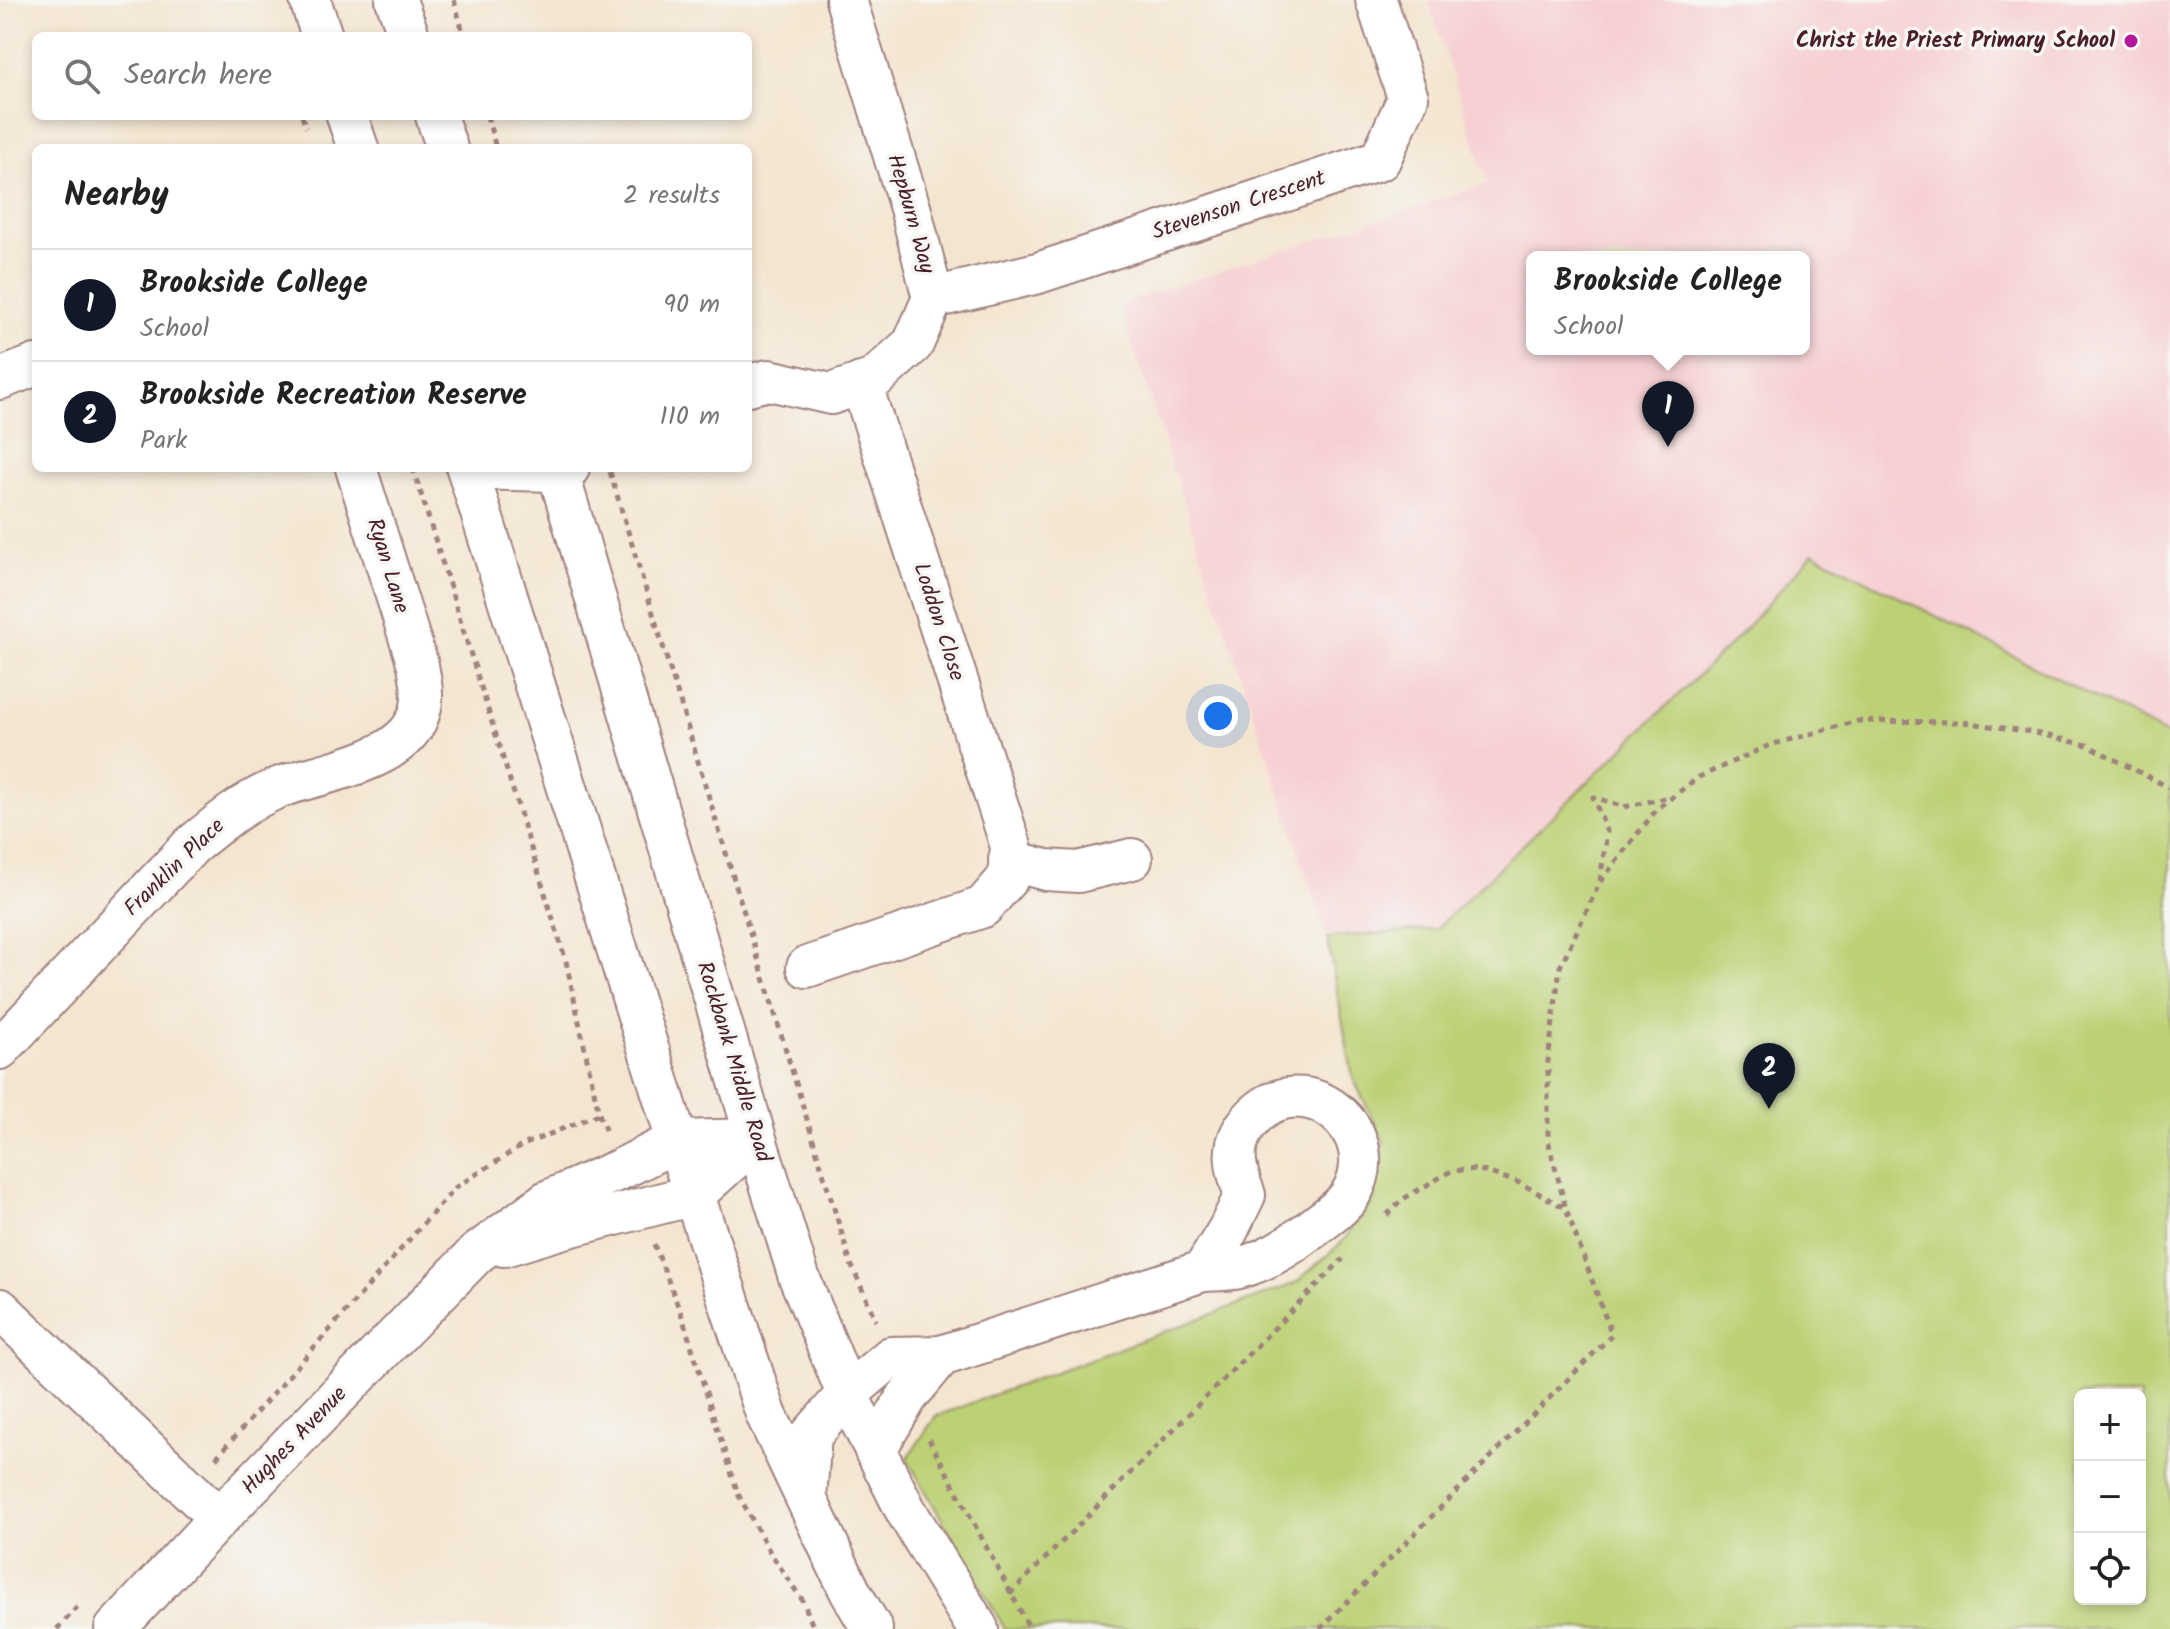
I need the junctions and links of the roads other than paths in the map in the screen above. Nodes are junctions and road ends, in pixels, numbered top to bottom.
1 (310, 0) edge
2 (396, 0) edge
3 (846, 0) edge
4 (1376, 0) edge
5 (321, 32) edge
6 (408, 32) edge
7 (348, 120) edge
8 (437, 120) edge
9 (357, 144) edge
10 (446, 144) edge
11 (933, 298) junction
12 (32, 367) edge
13 (0, 379) edge
14 (861, 383) junction
15 (752, 384) edge
16 (357, 472) edge
17 (469, 472) edge
18 (562, 472) edge
19 (418, 665) joint
20 (1132, 859) dead end
21 (1009, 860) junction
22 (807, 967) dead end
23 (0, 1049) edge
24 (756, 1139) junction
25 (677, 1141) junction
26 (694, 1195) junction
27 (476, 1254) junction
28 (1203, 1271) junction
29 (0, 1309) edge
30 (941, 1356) junction
31 (847, 1394) junction
32 (875, 1451) junction
33 (806, 1498) junction
34 (219, 1518) junction
35 (115, 1629) edge
36 (872, 1629) edge
37 (978, 1629) edge

1 - 5 street
2 - 6 street
3 - 11 street, Hepburn Way
4 - 11 street, Stevenson Crescent
7 - 9 street
8 - 10 street
11 - 14 street, Hepburn Way
12 - 13 street
14 - 15 street, Hepburn Way
14 - 21 street, Loddon Close
16 - 19 street, Ryan Lane
17 - 25 street
18 - 24 street, Rockbank Middle Road
19 - 23 street, Franklin Place
20 - 21 street
21 - 22 street
24 - 25 street
24 - 26 street
24 - 31 street, Rockbank Middle Road
25 - 26 street
25 - 27 street, Hughes Avenue
26 - 27 street, Hughes Avenue
26 - 33 street
27 - 34 street, Hughes Avenue
28 - 28 street
28 - 30 street
29 - 34 street
30 - 31 street
30 - 32 street
31 - 32 street, Rockbank Middle Road
31 - 33 street
32 - 37 street, Rockbank Middle Road
33 - 36 street
34 - 35 street, Hughes Avenue

